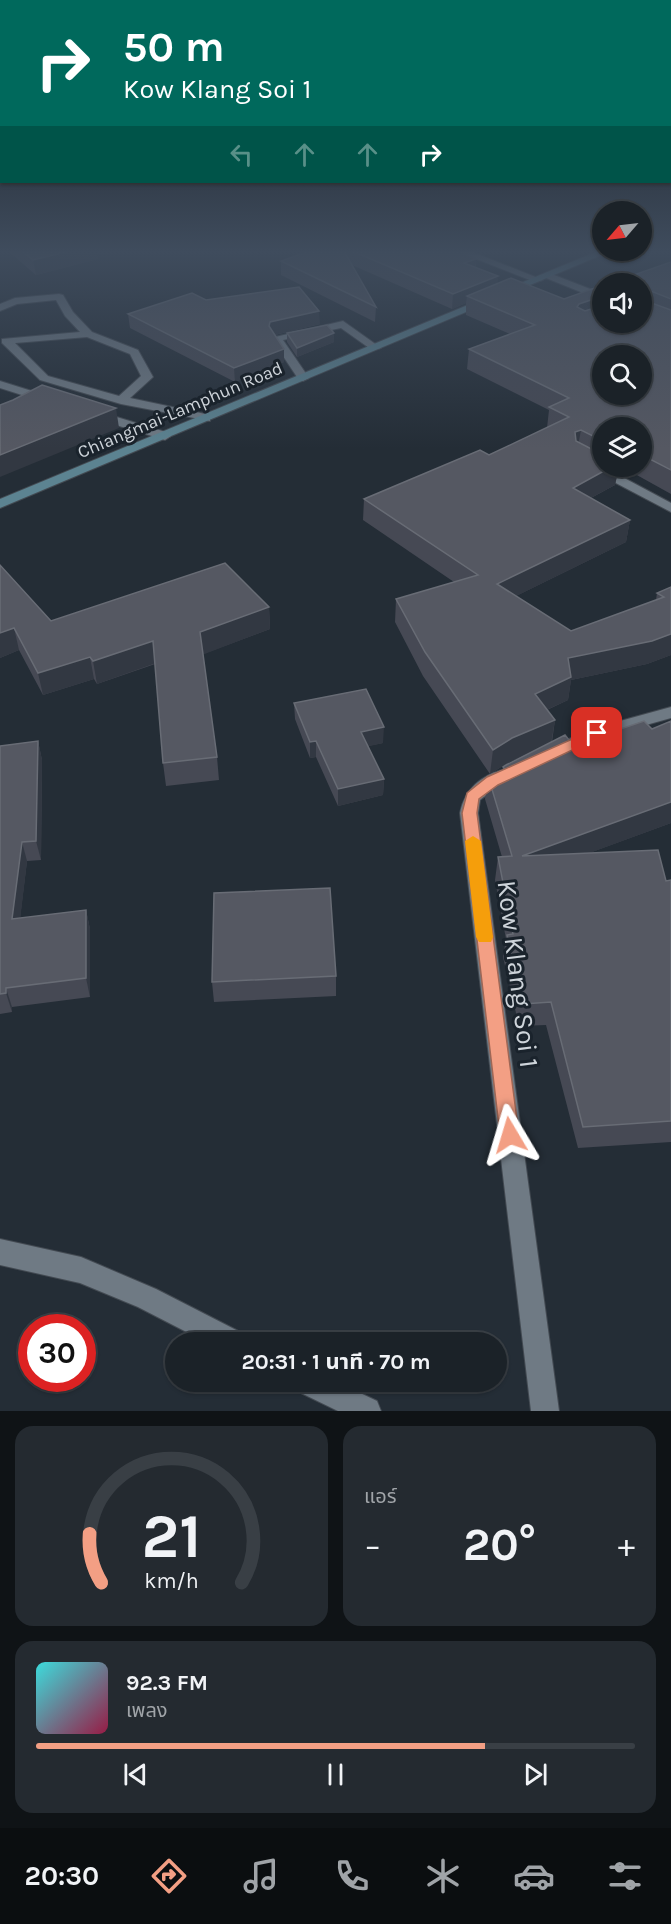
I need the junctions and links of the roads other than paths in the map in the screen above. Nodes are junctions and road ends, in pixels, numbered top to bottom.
1 (72, 317) edge
2 (450, 317) edge
3 (88, 334) junction
4 (376, 348) junction
5 (303, 378) junction
6 (0, 384) edge
7 (121, 400) junction
8 (55, 402) edge
9 (88, 412) edge
10 (206, 418) junction
11 (165, 436) junction
12 (588, 463) edge
13 (0, 504) edge
14 (671, 508) edge
15 (671, 712) edge
16 (0, 1252) edge
17 (213, 1332) edge
18 (329, 1392) edge
19 (367, 1411) edge
20 (544, 1411) edge

1 - 3 street
2 - 4 main road, Chiangmai-Lamphun Road
3 - 7 street
3 - 7 street
4 - 5 main road, Chiangmai-Lamphun Road
4 - 5 street
5 - 10 main road, Chiangmai-Lamphun Road
6 - 8 street
7 - 10 street
9 - 11 street
10 - 11 main road, Chiangmai-Lamphun Road
11 - 13 main road, Chiangmai-Lamphun Road
12 - 14 street
15 - 20 street, Kow Klang Soi 1
16 - 17 street
18 - 19 street

